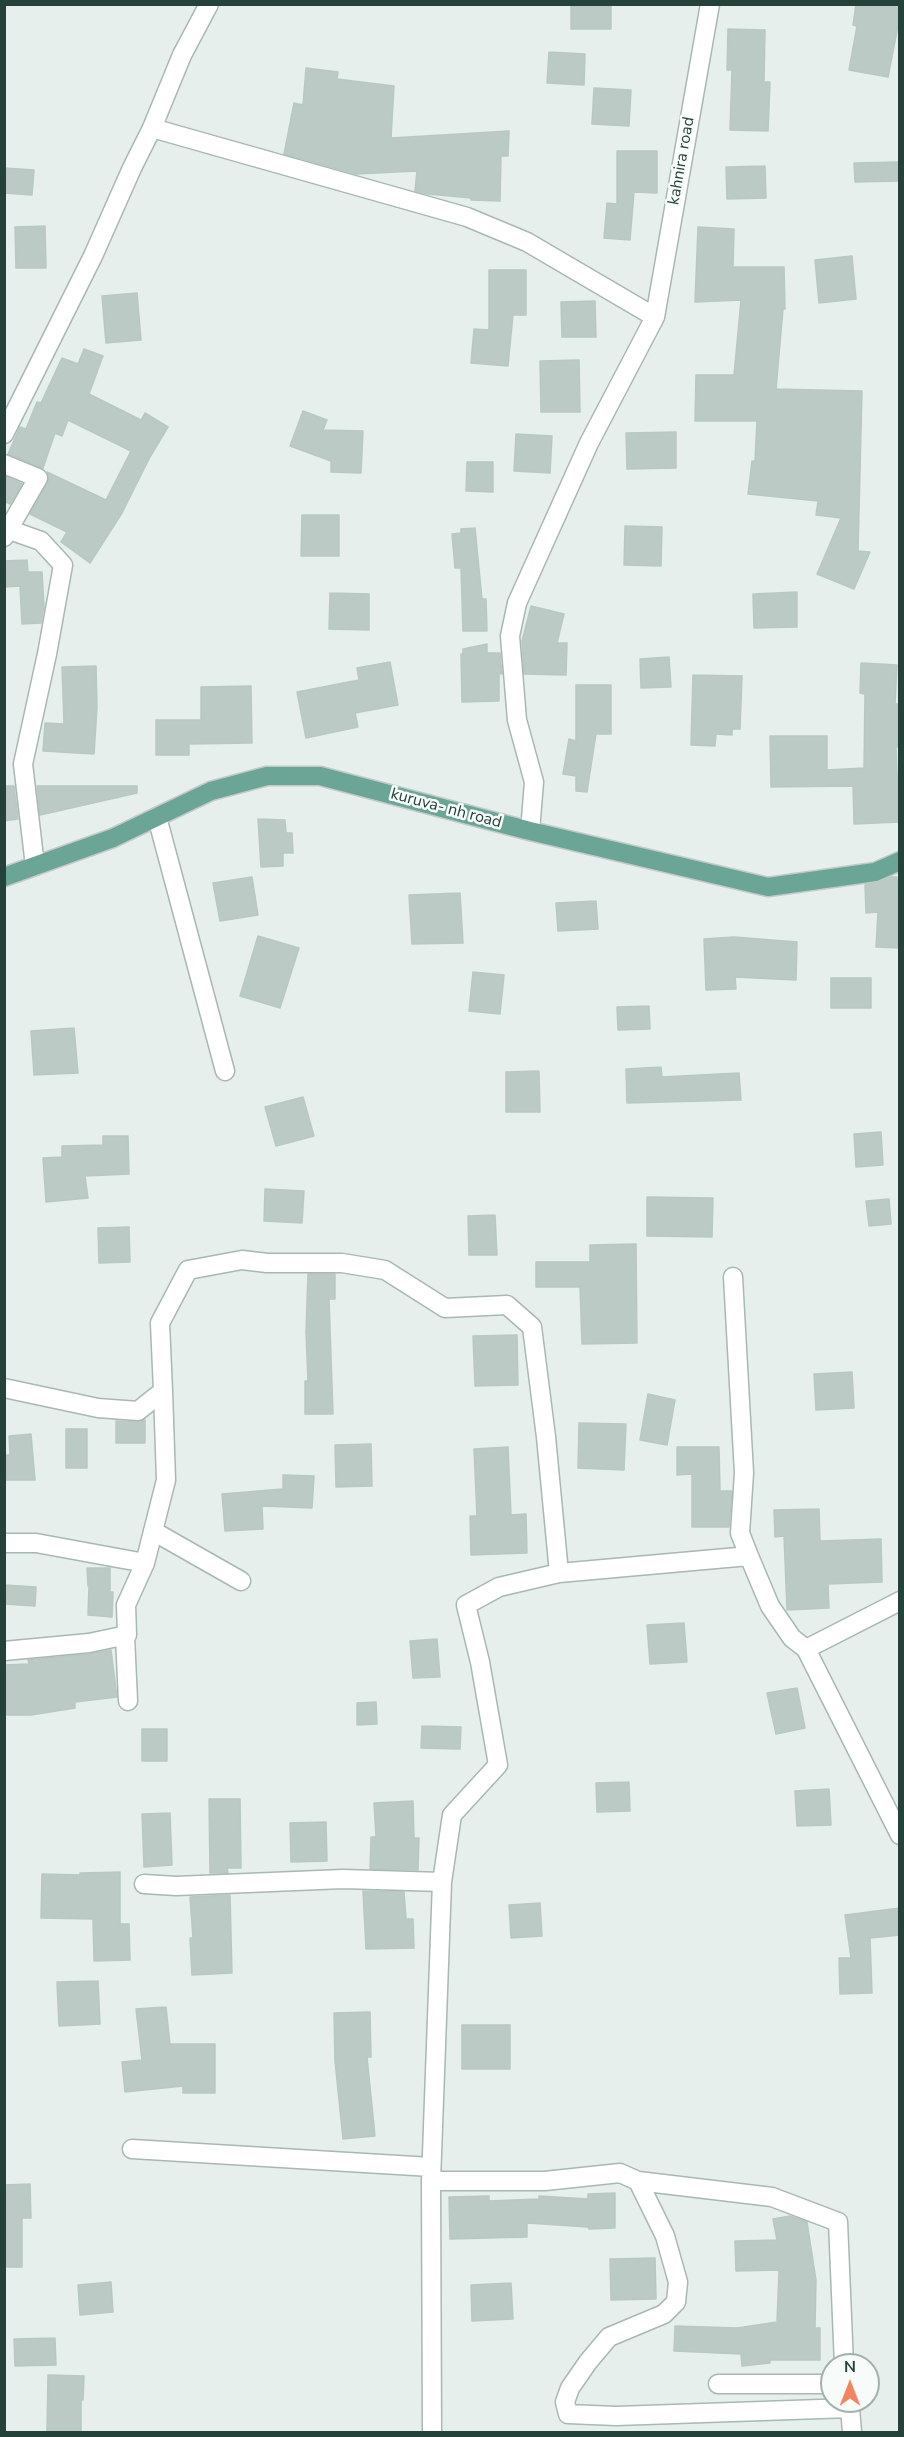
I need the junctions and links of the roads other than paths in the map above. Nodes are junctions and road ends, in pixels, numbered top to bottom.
1 (209, 4) edge
2 (710, 4) edge
3 (152, 128) junction
4 (655, 317) junction
5 (4, 434) edge
6 (4, 464) edge
7 (6, 532) edge
8 (157, 817) junction
9 (530, 831) junction
10 (900, 861) edge
11 (34, 866) junction
12 (4, 877) edge
13 (225, 1071) dead end
14 (733, 1277) dead end
15 (4, 1388) edge
16 (163, 1391) junction
17 (153, 1531) junction
18 (4, 1543) edge
19 (748, 1556) junction
20 (144, 1563) junction
21 (559, 1573) junction
22 (241, 1581) dead end
23 (900, 1600) edge
24 (125, 1636) junction
25 (806, 1649) junction
26 (4, 1651) edge
27 (128, 1701) dead end
28 (900, 1835) edge
29 (442, 1882) junction
30 (144, 1884) dead end
31 (132, 2149) dead end
32 (431, 2174) junction
33 (638, 2181) junction
34 (843, 2353) edge
35 (718, 2384) dead end
36 (820, 2384) edge
37 (820, 2406) edge
38 (851, 2413) edge
39 (432, 2433) edge
40 (852, 2433) edge

1 - 3 street
2 - 4 street, kahnira road
3 - 4 street
3 - 5 street
4 - 9 street, kahnira road
6 - 7 street
7 - 11 street
8 - 9 main road, kuruva- nh road
8 - 11 main road, kuruva- nh road
8 - 13 street
9 - 10 main road, kuruva- nh road
11 - 12 main road, kuruva- nh road
14 - 19 street
15 - 16 street
16 - 17 street
16 - 21 street
17 - 20 street
17 - 22 street
18 - 20 street
19 - 21 street
19 - 25 street
20 - 24 street
21 - 29 street
23 - 25 street
24 - 26 street
24 - 27 street
25 - 28 street
29 - 30 street
29 - 32 street
31 - 32 street
32 - 33 street
32 - 39 street
33 - 34 street
33 - 37 street
35 - 36 street
38 - 40 street

